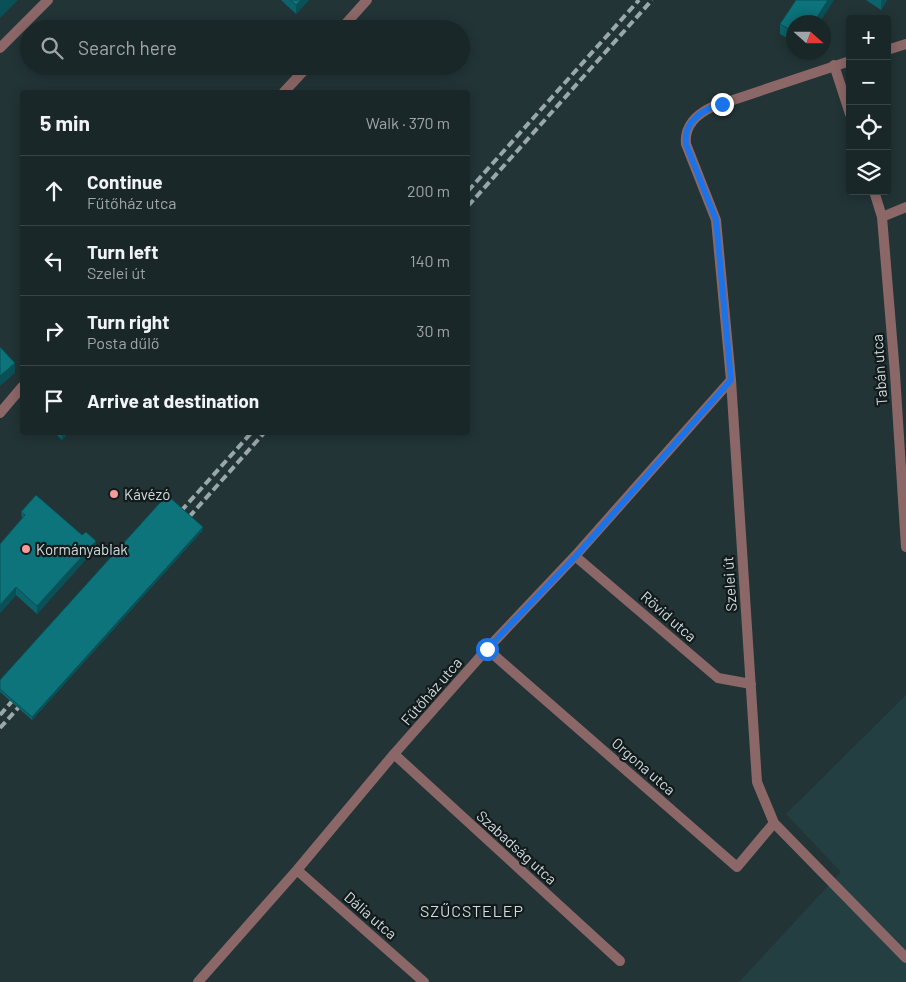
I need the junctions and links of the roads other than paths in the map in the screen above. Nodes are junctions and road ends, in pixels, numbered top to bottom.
1 (48, 0) edge
2 (367, 0) edge
3 (28, 20) edge
4 (349, 20) edge
5 (20, 28) edge
6 (906, 44) edge
7 (0, 48) edge
8 (891, 49) edge
9 (846, 61) edge
10 (834, 65) junction
11 (300, 75) edge
12 (286, 90) edge
13 (847, 105) edge
14 (875, 195) edge
15 (906, 207) edge
16 (882, 216) junction
17 (906, 370) edge
18 (895, 374) junction
19 (731, 380) junction
20 (20, 389) edge
21 (0, 414) edge
22 (906, 548) edge
23 (576, 556) junction
24 (487, 649) junction
25 (751, 684) junction
26 (394, 754) junction
27 (774, 823) junction
28 (297, 870) junction
29 (906, 958) edge
30 (620, 961) dead end
31 (199, 982) edge
32 (424, 982) edge

1 - 3 street
2 - 4 street
5 - 7 street
6 - 8 street
9 - 10 street
10 - 13 street
10 - 19 street, Szelei út
11 - 12 street
14 - 16 street, Tabán utca
15 - 16 street
16 - 18 street, Tabán utca
17 - 18 street
18 - 22 street, Tabán utca
19 - 23 street, Fűtőház utca
19 - 25 street, Szelei út
20 - 21 street
23 - 24 street, Fűtőház utca
23 - 25 street, Rövid utca
24 - 26 street, Fűtőház utca
24 - 27 street, Orgona utca
25 - 27 street, Szelei út
26 - 28 street, Fűtőház utca
26 - 30 street, Szabadság utca
27 - 29 street, Szelei út
28 - 31 street, Fűtőház utca
28 - 32 street, Dália utca

